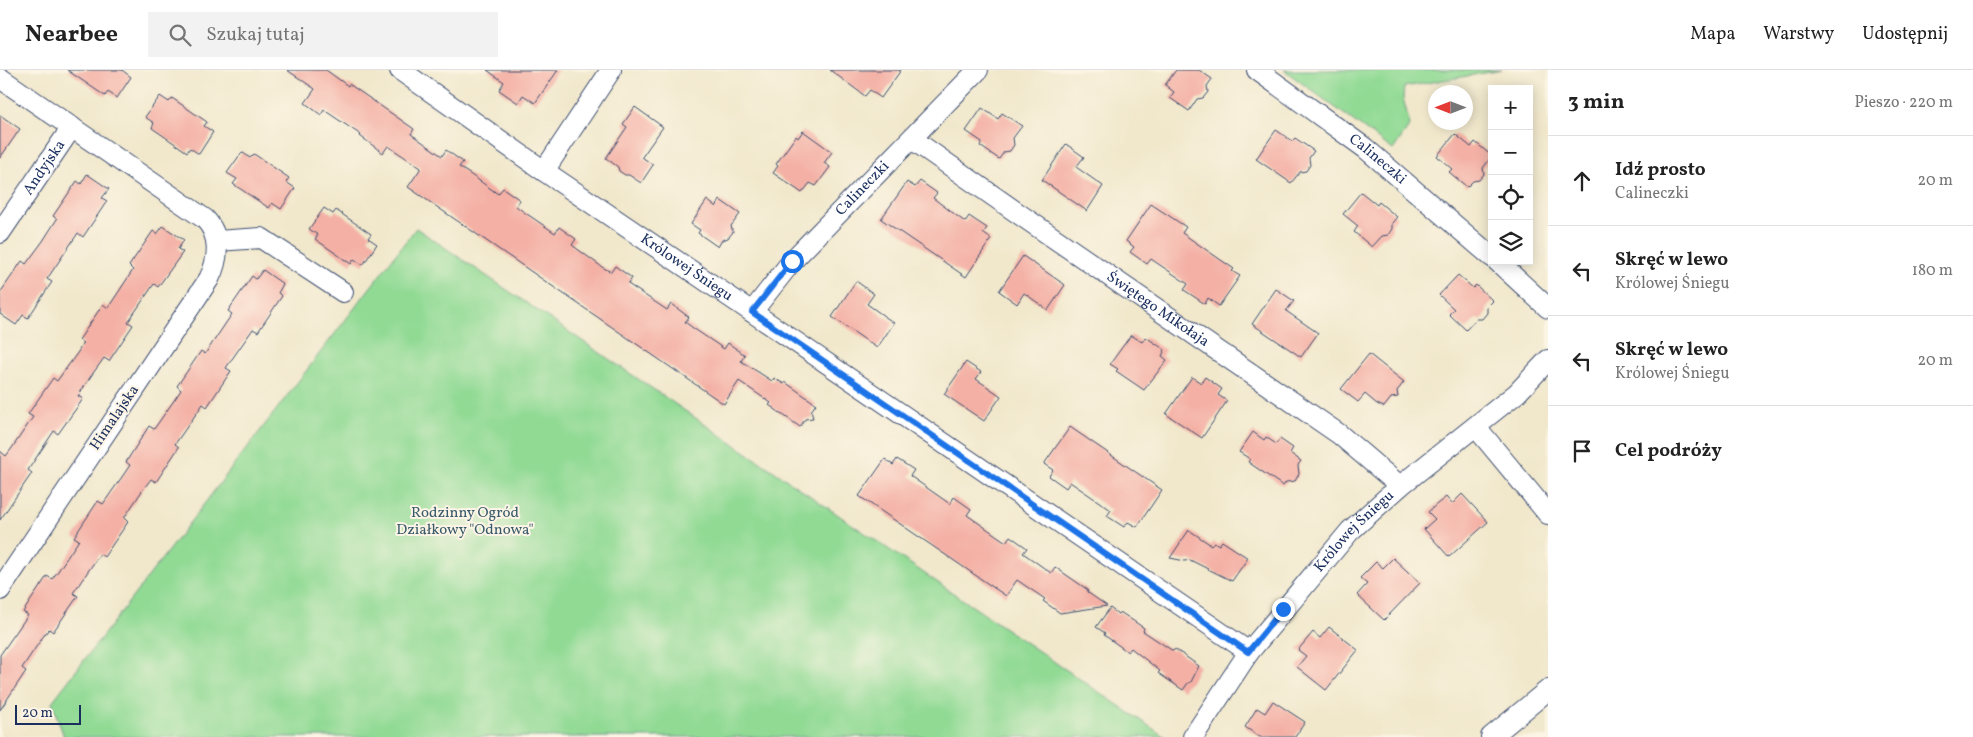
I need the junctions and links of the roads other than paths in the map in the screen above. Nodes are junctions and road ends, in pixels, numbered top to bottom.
1 (400, 70) edge
2 (611, 70) edge
3 (978, 70) edge
4 (1257, 70) edge
5 (0, 78) edge
6 (72, 127) junction
7 (912, 139) junction
8 (544, 171) junction
9 (0, 232) edge
10 (217, 241) junction
11 (1488, 254) edge
12 (1501, 265) edge
13 (343, 292) dead end
14 (1548, 308) edge
15 (752, 312) junction
16 (1548, 360) edge
17 (1476, 427) junction
18 (1400, 486) junction
19 (1548, 514) edge
20 (0, 590) edge
21 (1248, 652) junction
22 (1548, 690) edge
23 (1499, 735) edge
24 (1193, 737) edge

1 - 8 street, Królowej Śniegu
2 - 8 street
3 - 7 street, Calineczki
4 - 11 street, Calineczki
5 - 6 street
6 - 9 street, Andyjska
6 - 10 street
7 - 15 street, Calineczki
7 - 18 street, Świętego Mikołaja
8 - 15 street, Królowej Śniegu
10 - 13 street
10 - 20 street, Himalajska
12 - 14 street
15 - 21 street, Królowej Śniegu
16 - 17 street, Królowej Śniegu
17 - 18 street, Królowej Śniegu
17 - 19 street
18 - 21 street, Królowej Śniegu
21 - 24 street, Królowej Śniegu
22 - 23 street

